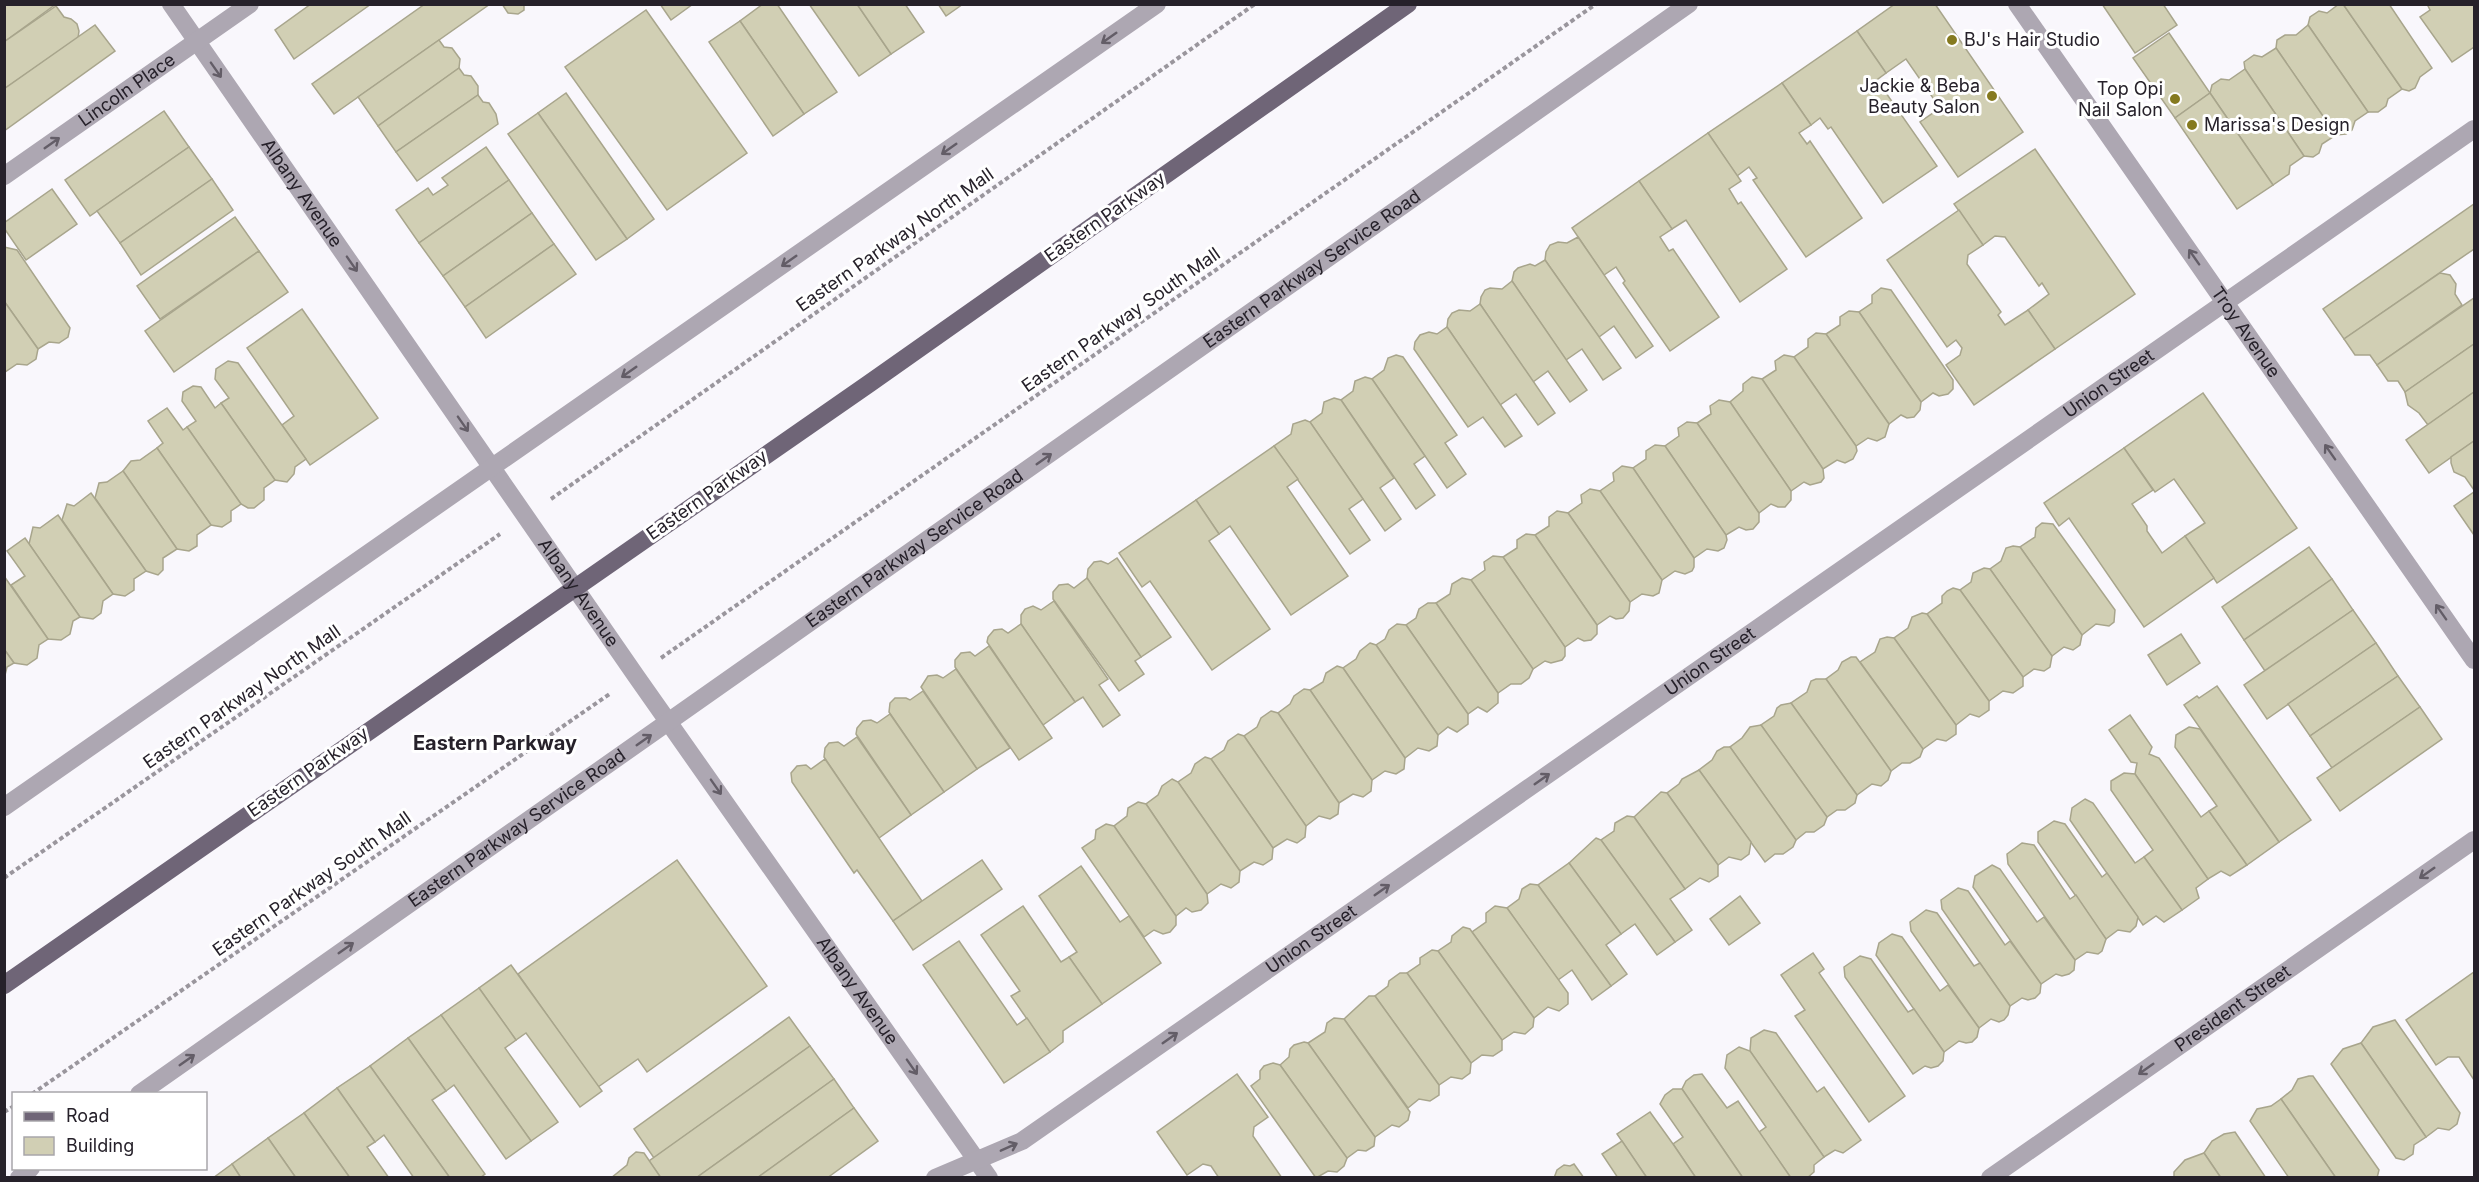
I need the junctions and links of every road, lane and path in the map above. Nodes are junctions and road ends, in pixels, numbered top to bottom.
1 (171, 4) edge
2 (250, 4) edge
3 (1157, 4) edge
4 (1255, 4) edge
5 (1408, 4) edge
6 (1596, 4) edge
7 (1689, 4) edge
8 (2017, 4) edge
9 (197, 42) junction
10 (2475, 129) edge
11 (4, 176) edge
12 (2226, 303) junction
13 (493, 467) junction
14 (550, 499) dead end
15 (495, 537) dead end
16 (576, 586) junction
17 (662, 658) dead end
18 (2475, 660) edge
19 (606, 696) dead end
20 (670, 722) junction
21 (4, 807) edge
22 (2475, 840) edge
23 (4, 878) edge
24 (4, 985) edge
25 (35, 1092) edge
26 (142, 1092) edge
27 (977, 1160) junction
28 (935, 1178) edge
29 (989, 1178) edge
30 (1990, 1178) edge

1 - 9 street, Albany Avenue
2 - 9 street, Lincoln Place
3 -> 13 street
4 - 14 path, Eastern Parkway North Mall
5 - 16 main road, Eastern Parkway
6 - 17 path, Eastern Parkway South Mall
20 -> 7 street, Eastern Parkway Service Road
12 -> 8 street, Troy Avenue
11 -> 9 street, Lincoln Place
9 -> 13 street, Albany Avenue
10 - 12 street, Union Street
18 -> 12 street, Troy Avenue
27 -> 12 street, Union Street
13 - 16 street, Albany Avenue
13 - 21 street
15 - 23 path, Eastern Parkway North Mall
16 - 20 street, Albany Avenue
16 - 24 main road, Eastern Parkway
19 - 25 path, Eastern Parkway South Mall
26 -> 20 street, Eastern Parkway Service Road
20 -> 27 street, Albany Avenue
22 -> 30 street, President Street
27 - 28 street, Union Street
27 - 29 street, Albany Avenue

